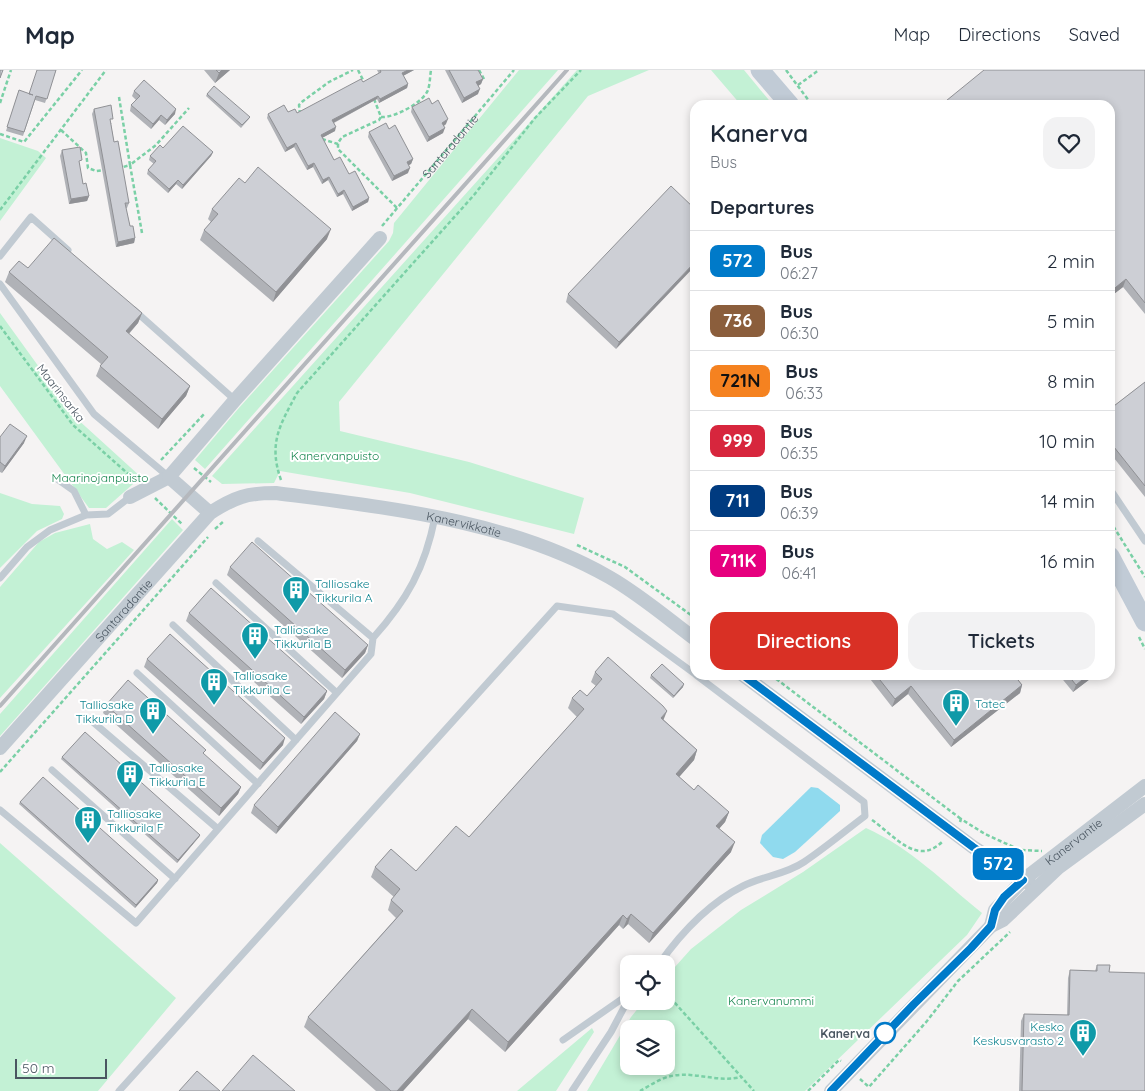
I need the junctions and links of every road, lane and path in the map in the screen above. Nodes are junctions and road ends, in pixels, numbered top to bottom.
1 (11, 70) edge
2 (82, 70) edge
3 (106, 70) edge
4 (353, 70) edge
5 (358, 70) edge
6 (431, 70) edge
7 (479, 70) edge
8 (514, 70) edge
9 (581, 70) edge
10 (760, 70) edge
11 (820, 70) edge
12 (788, 71) edge
13 (484, 79) edge
14 (367, 86) edge
15 (798, 86) junction
16 (371, 94) edge
17 (119, 97) dead end
18 (786, 100) edge
19 (808, 100) edge
20 (0, 103) edge
21 (189, 108) dead end
22 (381, 117) junction
23 (303, 119) edge
24 (61, 130) junction
25 (0, 134) edge
26 (320, 139) edge
27 (338, 144) junction
28 (130, 165) junction
29 (398, 209) junction
30 (0, 210) edge
31 (387, 222) dead end
32 (142, 232) dead end
33 (380, 238) dead end
34 (0, 256) edge
35 (74, 256) edge
36 (0, 284) edge
37 (124, 301) edge
38 (0, 326) edge
39 (235, 400) junction
40 (173, 448) dead end
41 (156, 466) junction
42 (169, 477) junction
43 (57, 479) dead end
44 (281, 480) dead end
45 (143, 487) junction
46 (1115, 496) edge
47 (130, 497) joint
48 (210, 513) junction
49 (86, 515) junction
50 (435, 517) junction
51 (1115, 529) edge
52 (192, 533) junction
53 (258, 541) dead end
54 (1145, 541) edge
55 (1115, 565) edge
56 (1145, 577) edge
57 (0, 578) edge
58 (216, 583) dead end
59 (1145, 622) edge
60 (174, 625) dead end
61 (690, 635) edge
62 (373, 638) junction
63 (690, 670) edge
64 (136, 673) dead end
65 (704, 680) edge
66 (750, 680) edge
67 (778, 680) edge
68 (337, 693) junction
69 (93, 722) dead end
70 (296, 740) junction
71 (0, 748) edge
72 (52, 770) dead end
73 (0, 772) edge
74 (258, 784) junction
75 (1145, 786) edge
76 (1145, 804) edge
77 (0, 810) edge
78 (961, 819) dead end
79 (218, 829) junction
80 (174, 879) junction
81 (1023, 880) junction
82 (1036, 888) junction
83 (991, 926) junction
84 (1015, 926) dead end
85 (665, 955) edge
86 (620, 1000) edge
87 (675, 1003) edge
88 (623, 1010) edge
89 (563, 1040) dead end
90 (741, 1077) junction
91 (869, 1087) dead end
92 (119, 1091) edge
93 (572, 1091) edge
94 (640, 1091) edge
95 (754, 1091) edge
96 (831, 1091) edge

1 - 20 path
2 - 25 path
3 - 24 path
4 - 23 path
5 - 14 path
6 - 22 path
7 - 13 path
8 - 29 path, Santaradantie
9 - 44 path
10 - 18 main road
11 - 15 path
12 - 15 path
15 - 19 path
16 - 22 path
17 - 28 path
21 - 28 path
22 - 27 path
24 - 28 path
24 - 30 path
26 - 27 path
27 - 29 path
28 - 32 path
29 - 31 path, Santaradantie
33 - 39 street
34 - 35 lane
36 - 41 lane
37 - 39 lane
38 - 45 path, Maarinsarka
39 - 42 street
40 - 41 path
41 - 42 lane
42 - 45 street
42 - 48 street
43 - 49 lane
45 - 47 street
45 - 52 path, Maarinsarka
46 - 54 lane
47 - 49 lane
48 - 50 street, Kanervikkotie
48 - 52 street, Santaradantie
49 - 57 lane
50 - 61 street, Kanervikkotie
50 - 62 lane
51 - 56 path
52 - 71 street, Santaradantie
52 - 73 path
53 - 62 lane
55 - 59 main road
58 - 68 lane
60 - 70 lane
62 - 68 lane
63 - 92 lane
64 - 74 lane
65 - 85 lane
66 - 81 street
67 - 78 path
68 - 70 lane
69 - 79 lane
70 - 74 lane
72 - 80 lane
74 - 79 lane
75 - 81 street, Kanervantie
76 - 82 street, Kanervantie
77 - 80 lane
79 - 80 lane
81 - 82 street
81 - 83 street, Kanervantie
82 - 83 street, Kanervantie
83 - 96 street, Kanervantie
84 - 91 path
86 - 89 lane
87 - 90 path
88 - 93 lane
90 - 94 path
90 - 95 path

